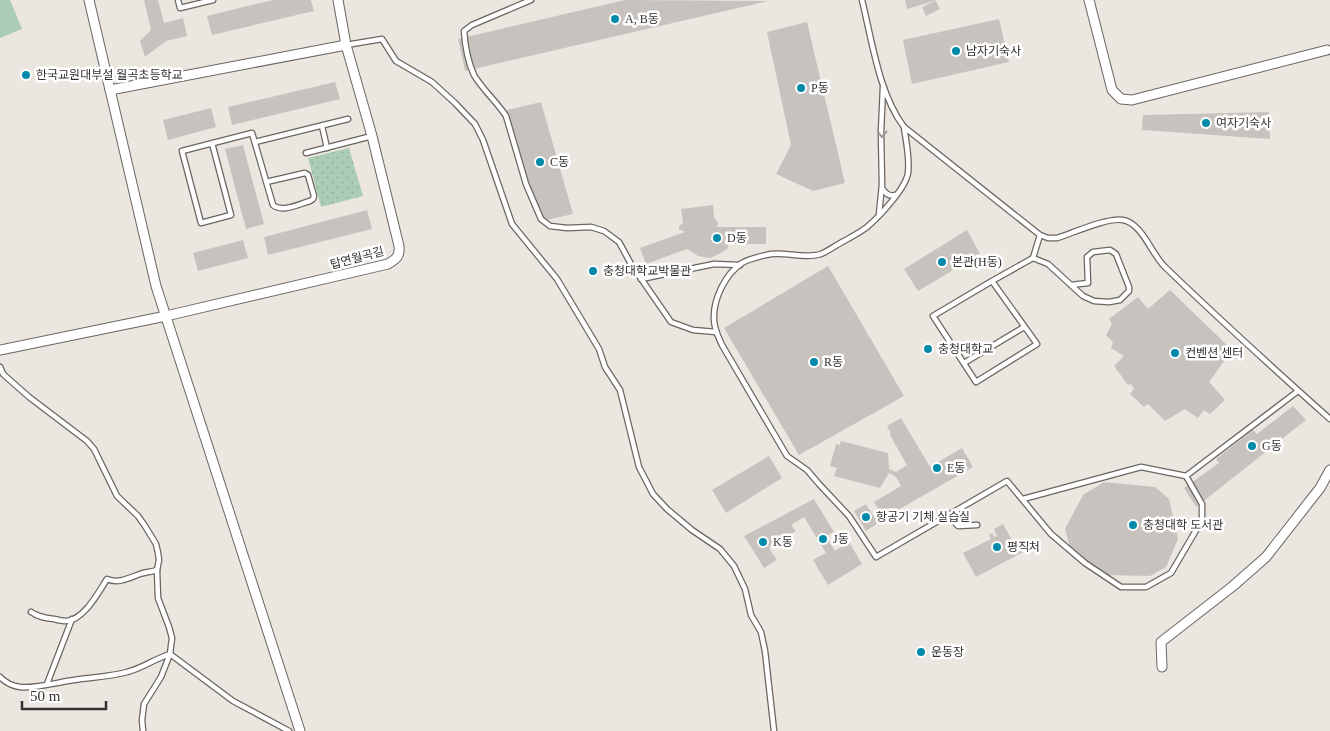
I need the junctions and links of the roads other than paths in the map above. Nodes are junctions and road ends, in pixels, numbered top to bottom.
1 (89, 0) edge
2 (178, 0) edge
3 (213, 0) edge
4 (338, 0) edge
5 (531, 0) edge
6 (862, 0) edge
7 (1089, 0) edge
8 (346, 45) junction
9 (1327, 50) dead end
10 (883, 86) junction
11 (110, 90) junction
12 (348, 119) dead end
13 (322, 126) junction
14 (904, 127) junction
15 (372, 136) junction
16 (255, 142) junction
17 (212, 143) junction
18 (327, 148) junction
19 (306, 153) dead end
20 (266, 182) junction
21 (882, 188) junction
22 (896, 194) junction
23 (879, 216) junction
24 (1040, 235) junction
25 (1033, 258) junction
26 (740, 264) junction
27 (642, 279) junction
28 (992, 281) junction
29 (1071, 285) junction
30 (166, 316) junction
31 (1024, 327) junction
32 (716, 332) junction
33 (0, 350) edge
34 (964, 363) junction
35 (0, 367) edge
36 (1298, 391) junction
37 (1330, 419) edge
38 (1330, 470) edge
39 (1186, 476) junction
40 (1023, 499) junction
41 (948, 515) junction
42 (977, 525) dead end
43 (157, 570) junction
44 (31, 612) dead end
45 (72, 619) junction
46 (170, 654) junction
47 (1162, 667) dead end
48 (0, 677) edge
49 (47, 684) junction
50 (144, 731) edge
51 (289, 731) edge
52 (300, 731) edge
53 (774, 731) edge

1 - 11 street
2 - 3 lane
4 - 8 street, 탑연월곡길
5 - 27 lane
6 - 10 lane
7 - 9 street
8 - 11 street
8 - 15 street, 탑연월곡길
8 - 53 lane
10 - 14 lane
10 -> 21 lane
11 - 30 street
12 - 13 lane
13 - 16 lane
13 - 18 lane
14 - 22 lane
14 - 24 lane
15 - 18 lane
15 - 30 street, 탑연월곡길
16 - 17 lane
16 - 20 lane
17 - 17 lane
18 - 19 lane
20 - 20 lane
21 - 22 lane
21 - 23 lane
22 - 23 lane
23 - 26 lane
24 - 25 lane
24 - 36 lane
25 - 28 lane
25 - 29 lane
26 - 27 lane
26 - 32 lane
27 - 32 lane
28 - 31 lane
28 - 34 lane
29 - 29 lane
30 - 33 street, 탑연월곡길
30 - 52 street
31 - 34 lane
31 - 34 lane
32 - 41 lane
35 - 43 lane
36 - 37 lane
36 - 39 lane
38 - 47 street
39 - 40 lane
39 - 40 lane
40 - 41 lane
41 - 42 lane
43 - 45 lane
43 - 46 lane
44 - 45 lane
45 - 49 lane
46 - 49 lane
46 - 50 lane
46 - 51 lane
48 - 49 lane

